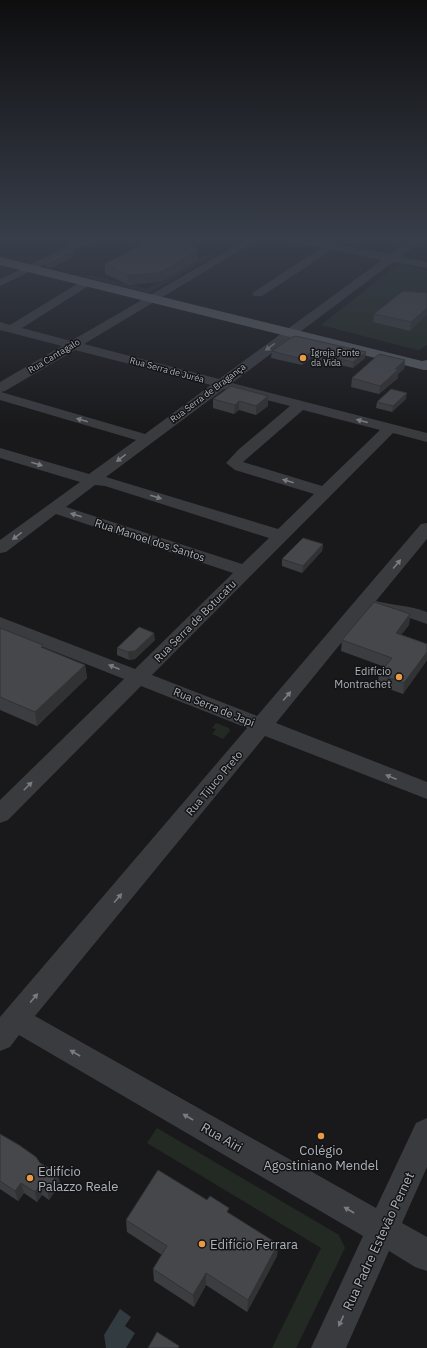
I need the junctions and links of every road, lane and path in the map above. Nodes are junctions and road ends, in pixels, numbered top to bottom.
1 (51, 302) edge
2 (147, 302) edge
3 (164, 302) edge
4 (332, 302) edge
5 (6, 327) edge
6 (290, 333) junction
7 (73, 345) junction
8 (426, 366) edge
9 (221, 384) junction
10 (0, 388) edge
11 (0, 396) edge
12 (300, 405) junction
13 (390, 428) junction
14 (427, 438) edge
15 (147, 439) junction
16 (0, 453) edge
17 (91, 480) junction
18 (326, 492) junction
19 (54, 508) junction
20 (427, 528) edge
21 (282, 536) junction
22 (0, 548) edge
23 (246, 572) junction
24 (368, 599) junction
25 (427, 618) edge
26 (0, 623) edge
27 (138, 677) junction
28 (262, 726) junction
29 (427, 791) edge
30 (0, 814) edge
31 (8, 1029) edge
32 (427, 1133) edge
33 (383, 1229) junction
34 (427, 1255) edge
35 (328, 1348) edge

1 - 5 street
2 - 7 street, Rua Cantagalo
3 - 6 main road
4 - 6 street, Rua Serra de Bragança
5 - 7 street, Rua Serra de Juréa
6 - 8 main road
6 -> 9 street, Rua Serra de Bragança
7 - 9 street, Rua Serra de Juréa
7 - 10 street, Rua Cantagalo
9 - 12 street, Rua Serra de Juréa
9 - 15 street, Rua Serra de Bragança
15 -> 11 street
13 -> 12 street, Rua Serra de Juréa
18 -> 12 street
13 - 14 street, Rua Serra de Juréa
13 - 18 street, Rua Serra de Botucatu
15 -> 17 street, Rua Serra de Bragança
16 -> 17 street
17 - 19 street, Rua Serra de Bragança
17 -> 21 street
18 - 21 street, Rua Serra de Botucatu
19 -> 22 street, Rua Serra de Bragança
23 -> 19 street, Rua Manoel dos Santos
24 -> 20 street, Rua Tijuco Preto
21 - 23 street, Rua Serra de Botucatu
23 - 27 street, Rua Serra de Botucatu
24 - 25 street
28 -> 24 street, Rua Tijuco Preto
27 -> 26 street, Rua Serra de Japi
27 - 28 street, Rua Serra de Japi
30 -> 27 street, Rua Serra de Botucatu
29 -> 28 street, Rua Serra de Japi
31 -> 28 street, Rua Tijuco Preto
33 -> 31 street, Rua Airi
32 - 33 street, Rua Padre Estevão Pernet
33 - 34 street, Rua Airi
33 -> 35 street, Rua Padre Estevão Pernet

